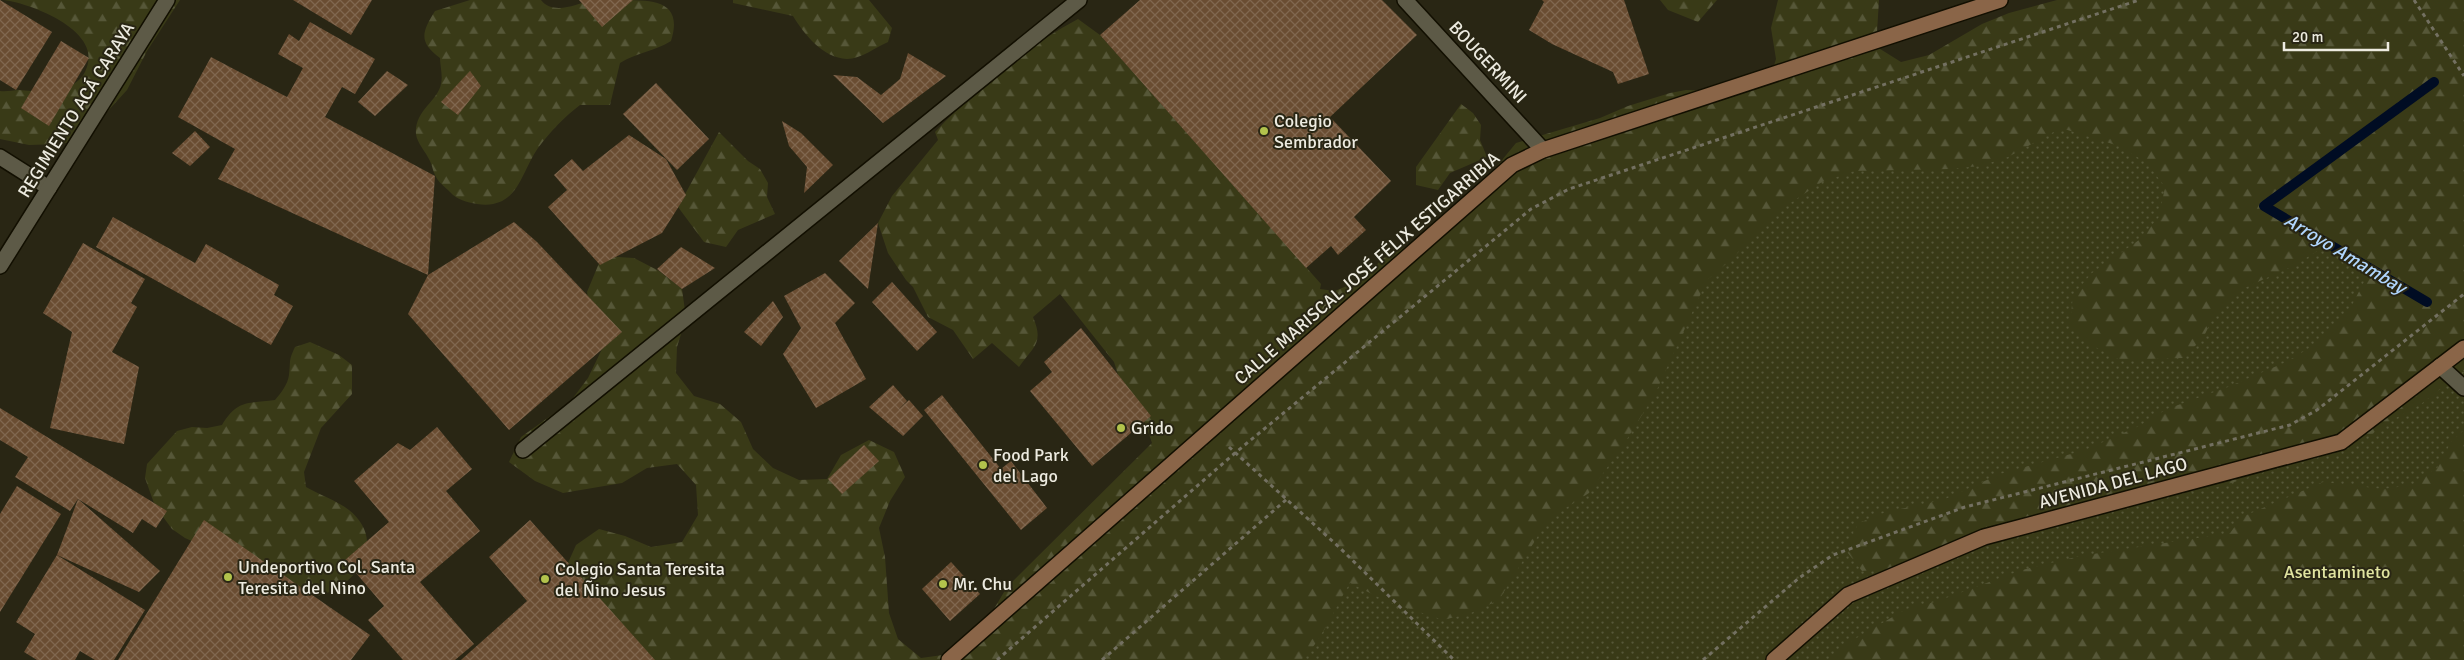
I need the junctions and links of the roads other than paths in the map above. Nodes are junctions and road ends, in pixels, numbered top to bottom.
1 (167, 0) edge
2 (1079, 0) edge
3 (1405, 0) edge
4 (2000, 0) edge
5 (1543, 150) junction
6 (0, 157) edge
7 (49, 188) junction
8 (0, 266) edge
9 (2464, 348) edge
10 (2440, 366) junction
11 (2464, 388) edge
12 (523, 450) dead end
13 (949, 660) edge
14 (1774, 660) edge

1 - 7 street, REGIMIENTO ACÁ CARAYA
2 - 12 street
3 - 5 street, BOUGERMINI
4 - 5 street, CALLE MARISCAL JOSÉ FÉLIX ESTIGARRIBIA
5 - 13 street, CALLE MARISCAL JOSÉ FÉLIX ESTIGARRIBIA
6 - 7 street
7 - 8 street, REGIMIENTO ACÁ CARAYA
9 - 10 street, AVENIDA DEL LAGO
10 - 11 street
10 - 14 street, AVENIDA DEL LAGO

